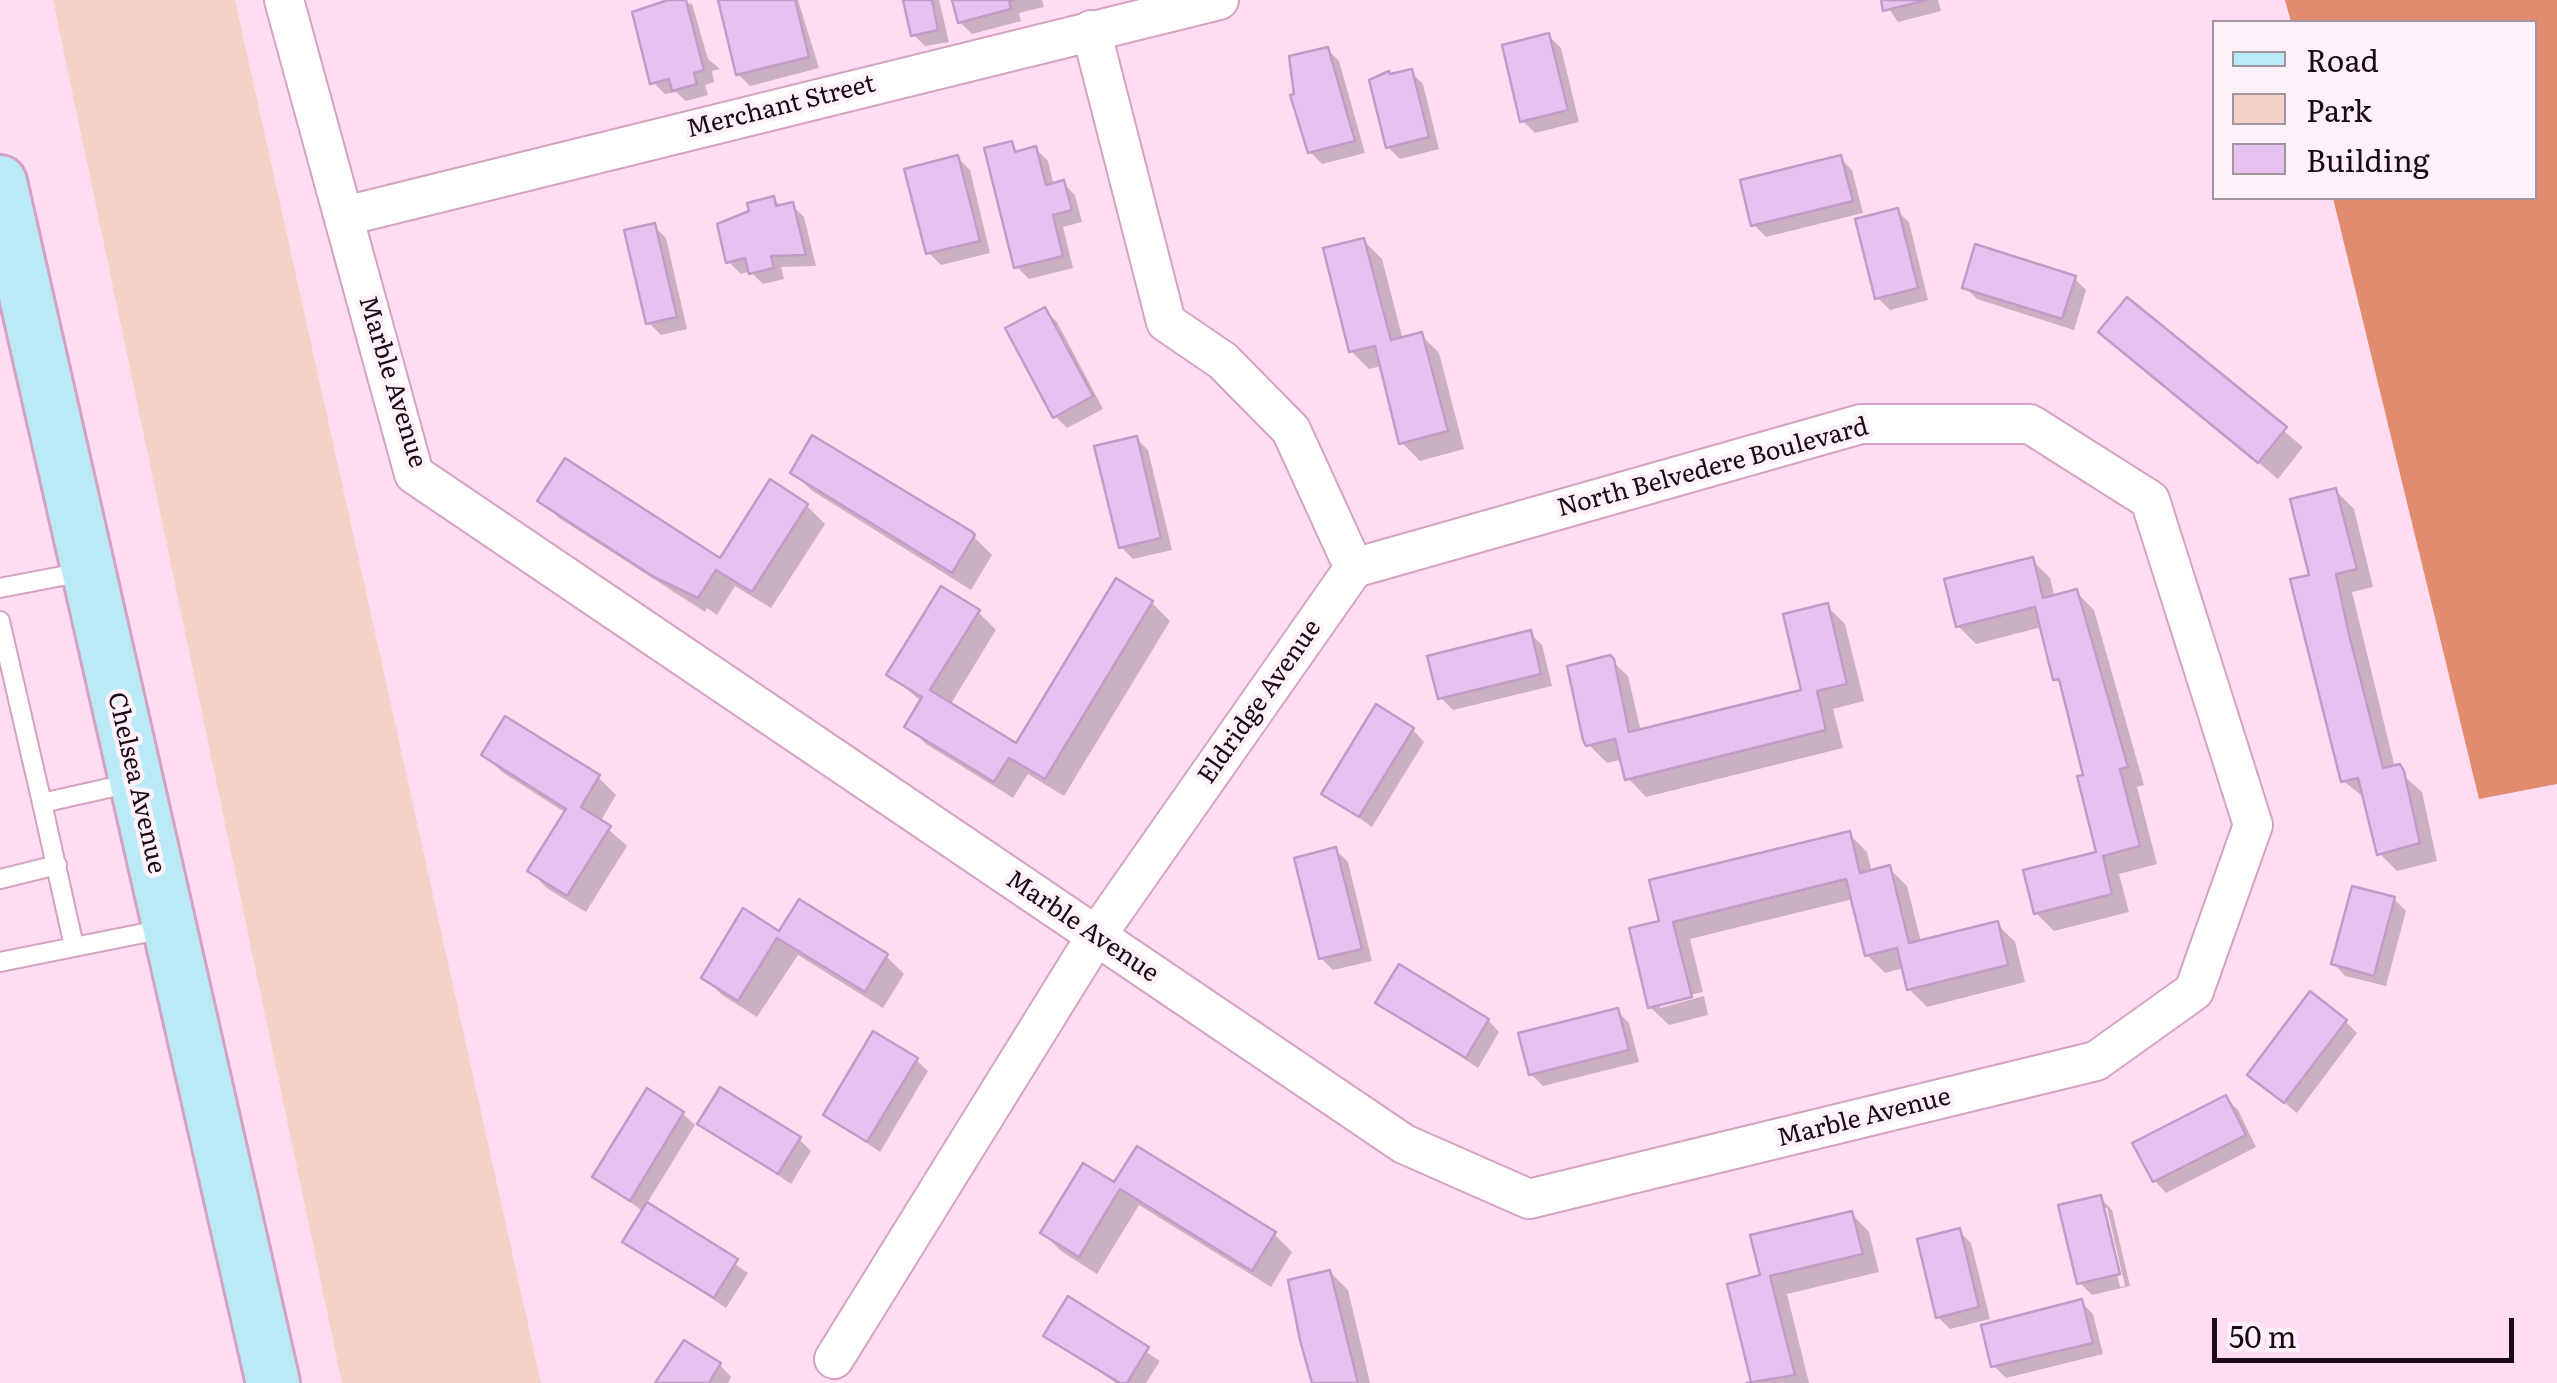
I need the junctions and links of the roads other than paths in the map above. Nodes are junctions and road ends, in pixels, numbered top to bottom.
1 (284, 0) edge
2 (1218, 0) edge
3 (1161, 6) edge
4 (1091, 30) junction
5 (0, 182) edge
6 (345, 216) junction
7 (1354, 568) junction
8 (88, 570) junction
9 (0, 588) edge
10 (0, 621) edge
11 (136, 782) junction
12 (42, 804) junction
13 (58, 865) junction
14 (0, 880) edge
15 (2218, 926) joint
16 (170, 928) junction
17 (1096, 936) junction
18 (74, 946) junction
19 (0, 962) edge
20 (834, 1359) dead end
21 (273, 1383) edge

1 - 6 street, Marble Avenue
2 - 3 street, Merchant Street
3 - 4 street, Merchant Street
4 - 6 street, Merchant Street
4 - 7 street
5 - 8 main road, Chelsea Avenue
6 - 17 street, Marble Avenue
7 - 15 street, North Belvedere Boulevard
7 - 17 street, Eldridge Avenue
8 - 9 lane
8 - 11 main road, Chelsea Avenue
10 - 12 lane
11 - 12 lane
11 - 16 main road, Chelsea Avenue
12 - 13 lane
13 - 14 lane
13 - 18 lane
15 - 17 street, Marble Avenue
16 - 18 lane
16 - 21 main road, Chelsea Avenue
17 - 20 street, Eldridge Avenue
18 - 19 lane

